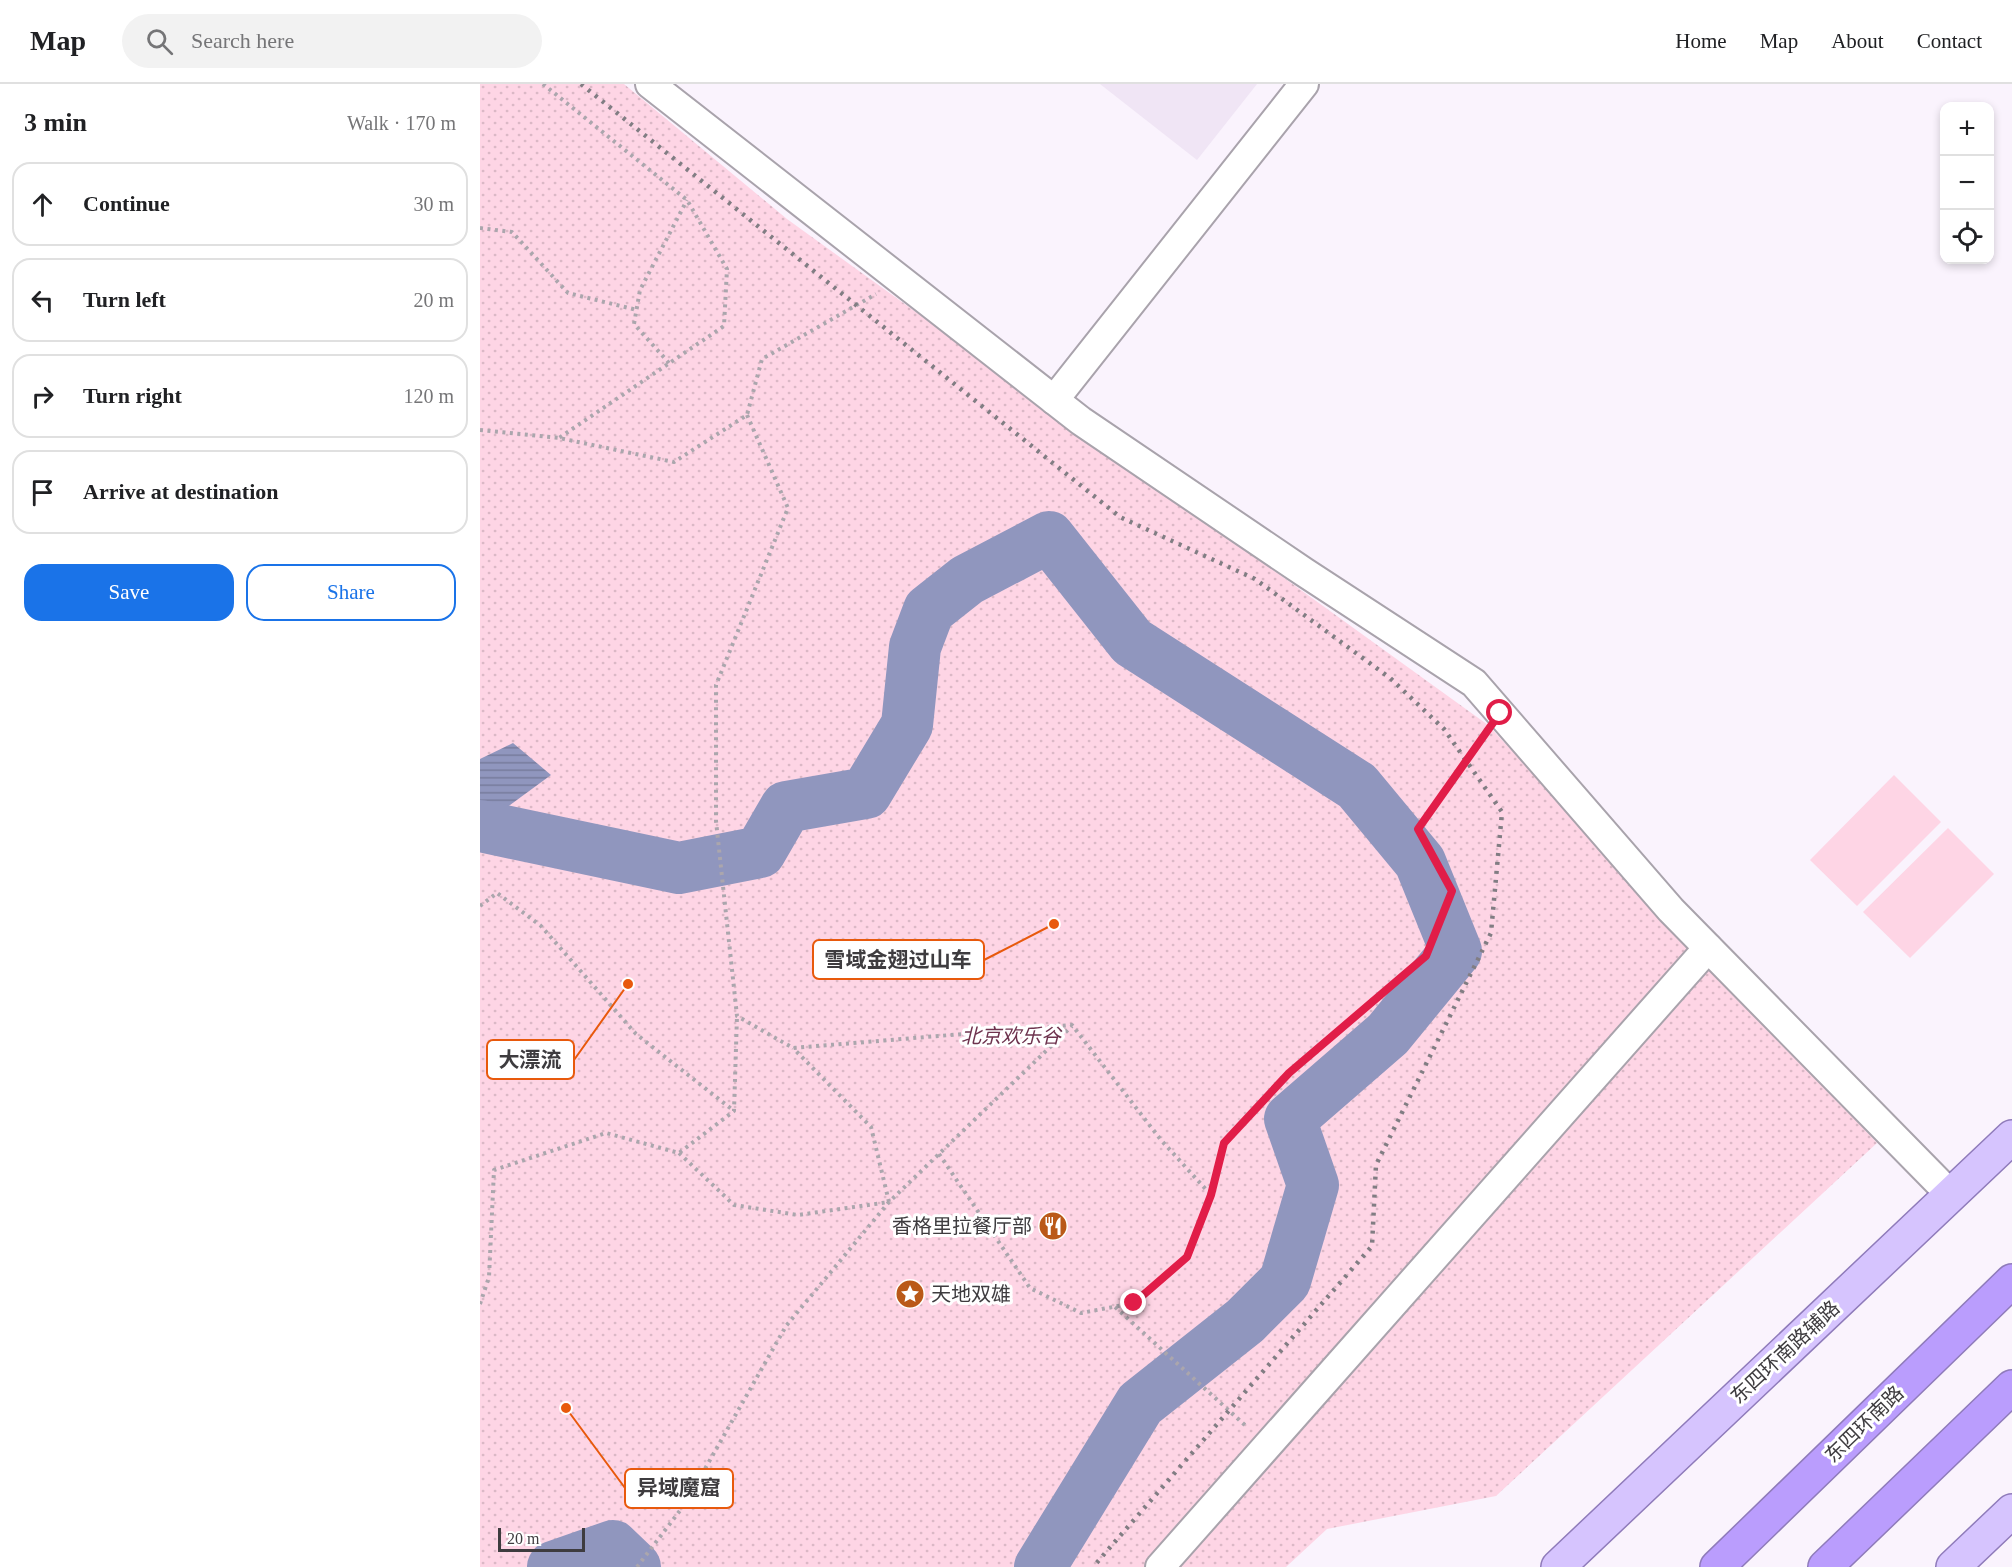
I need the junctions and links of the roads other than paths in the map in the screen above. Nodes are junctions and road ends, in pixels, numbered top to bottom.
1 (650, 84) edge
2 (1304, 84) edge
3 (1054, 400) junction
4 (1708, 948) junction
5 (2012, 1137) edge
6 (1951, 1195) junction
7 (2012, 1281) edge
8 (2012, 1387) edge
9 (2012, 1510) edge
10 (1160, 1567) edge
11 (1558, 1567) edge
12 (1717, 1567) edge
13 (1825, 1567) edge
14 (1953, 1567) edge

1 - 3 lane
2 - 3 lane
3 - 4 lane
4 - 6 lane
4 - 10 lane
5 - 6 main road, 东四环南路辅路
6 - 11 main road, 东四环南路辅路
7 - 12 highway, 东四环南路
8 - 13 highway
9 - 14 main road

